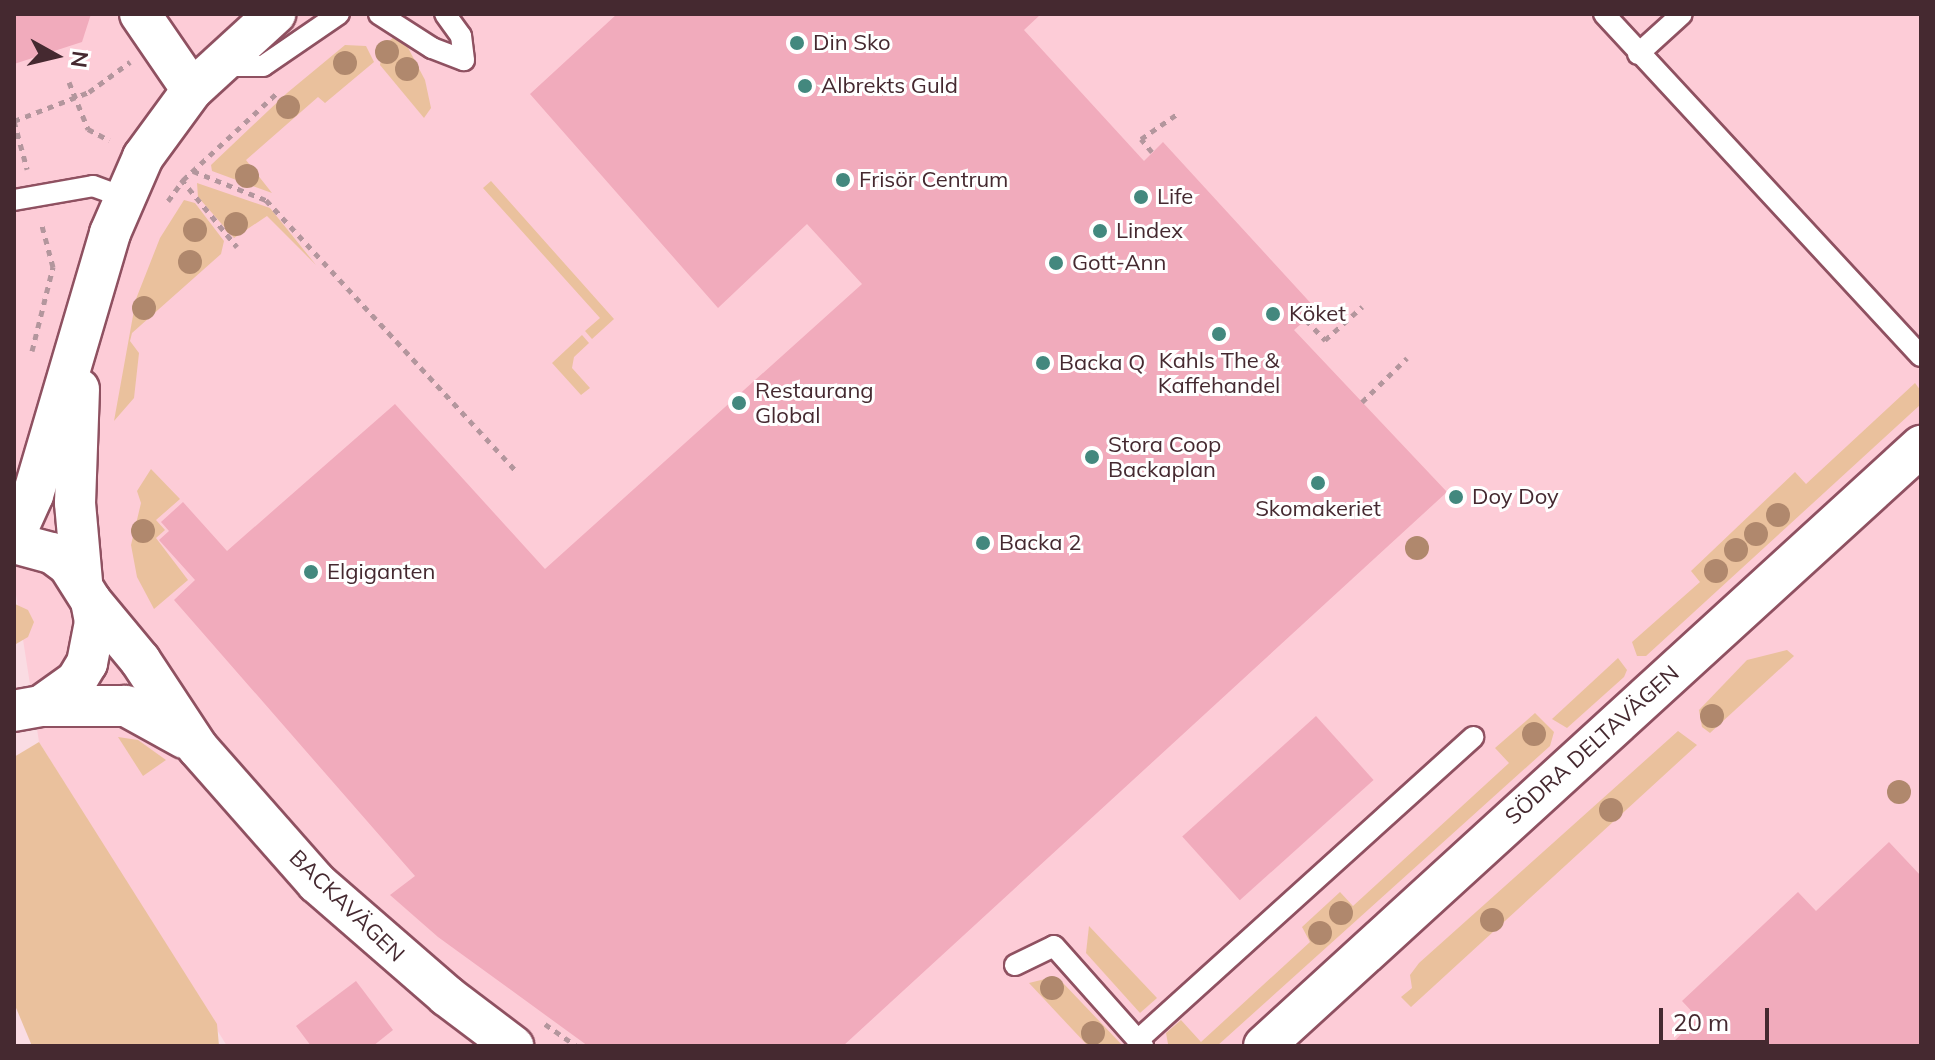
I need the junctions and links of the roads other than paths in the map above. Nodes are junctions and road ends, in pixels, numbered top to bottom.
1 (275, 14) edge
2 (339, 14) edge
3 (379, 14) edge
4 (445, 14) edge
5 (1604, 14) edge
6 (1682, 14) edge
7 (149, 28) edge
8 (1638, 54) junction
9 (203, 78) junction
10 (124, 197) junction
11 (24, 198) edge
12 (84, 333) junction
13 (1921, 356) edge
14 (1921, 446) edge
15 (14, 540) edge
16 (87, 592) junction
17 (23, 711) edge
18 (1473, 737) dead end
19 (198, 748) junction
20 (1015, 965) dead end
21 (526, 1032) edge
22 (1140, 1043) edge
23 (1264, 1046) edge

1 - 9 street
2 - 9 lane
3 - 4 lane
5 - 8 lane
6 - 8 lane
7 - 9 street
8 - 13 lane
9 - 10 street
10 - 11 lane
10 - 12 street
12 - 15 street
12 - 16 street
14 - 23 street, SÖDRA DELTAVÄGEN
15 - 16 street, BACKAVÄGEN
16 - 17 street
16 - 19 street, BACKAVÄGEN
17 - 19 street, BACKAVÄGEN
18 - 22 lane
19 - 21 street, BACKAVÄGEN
20 - 22 lane

